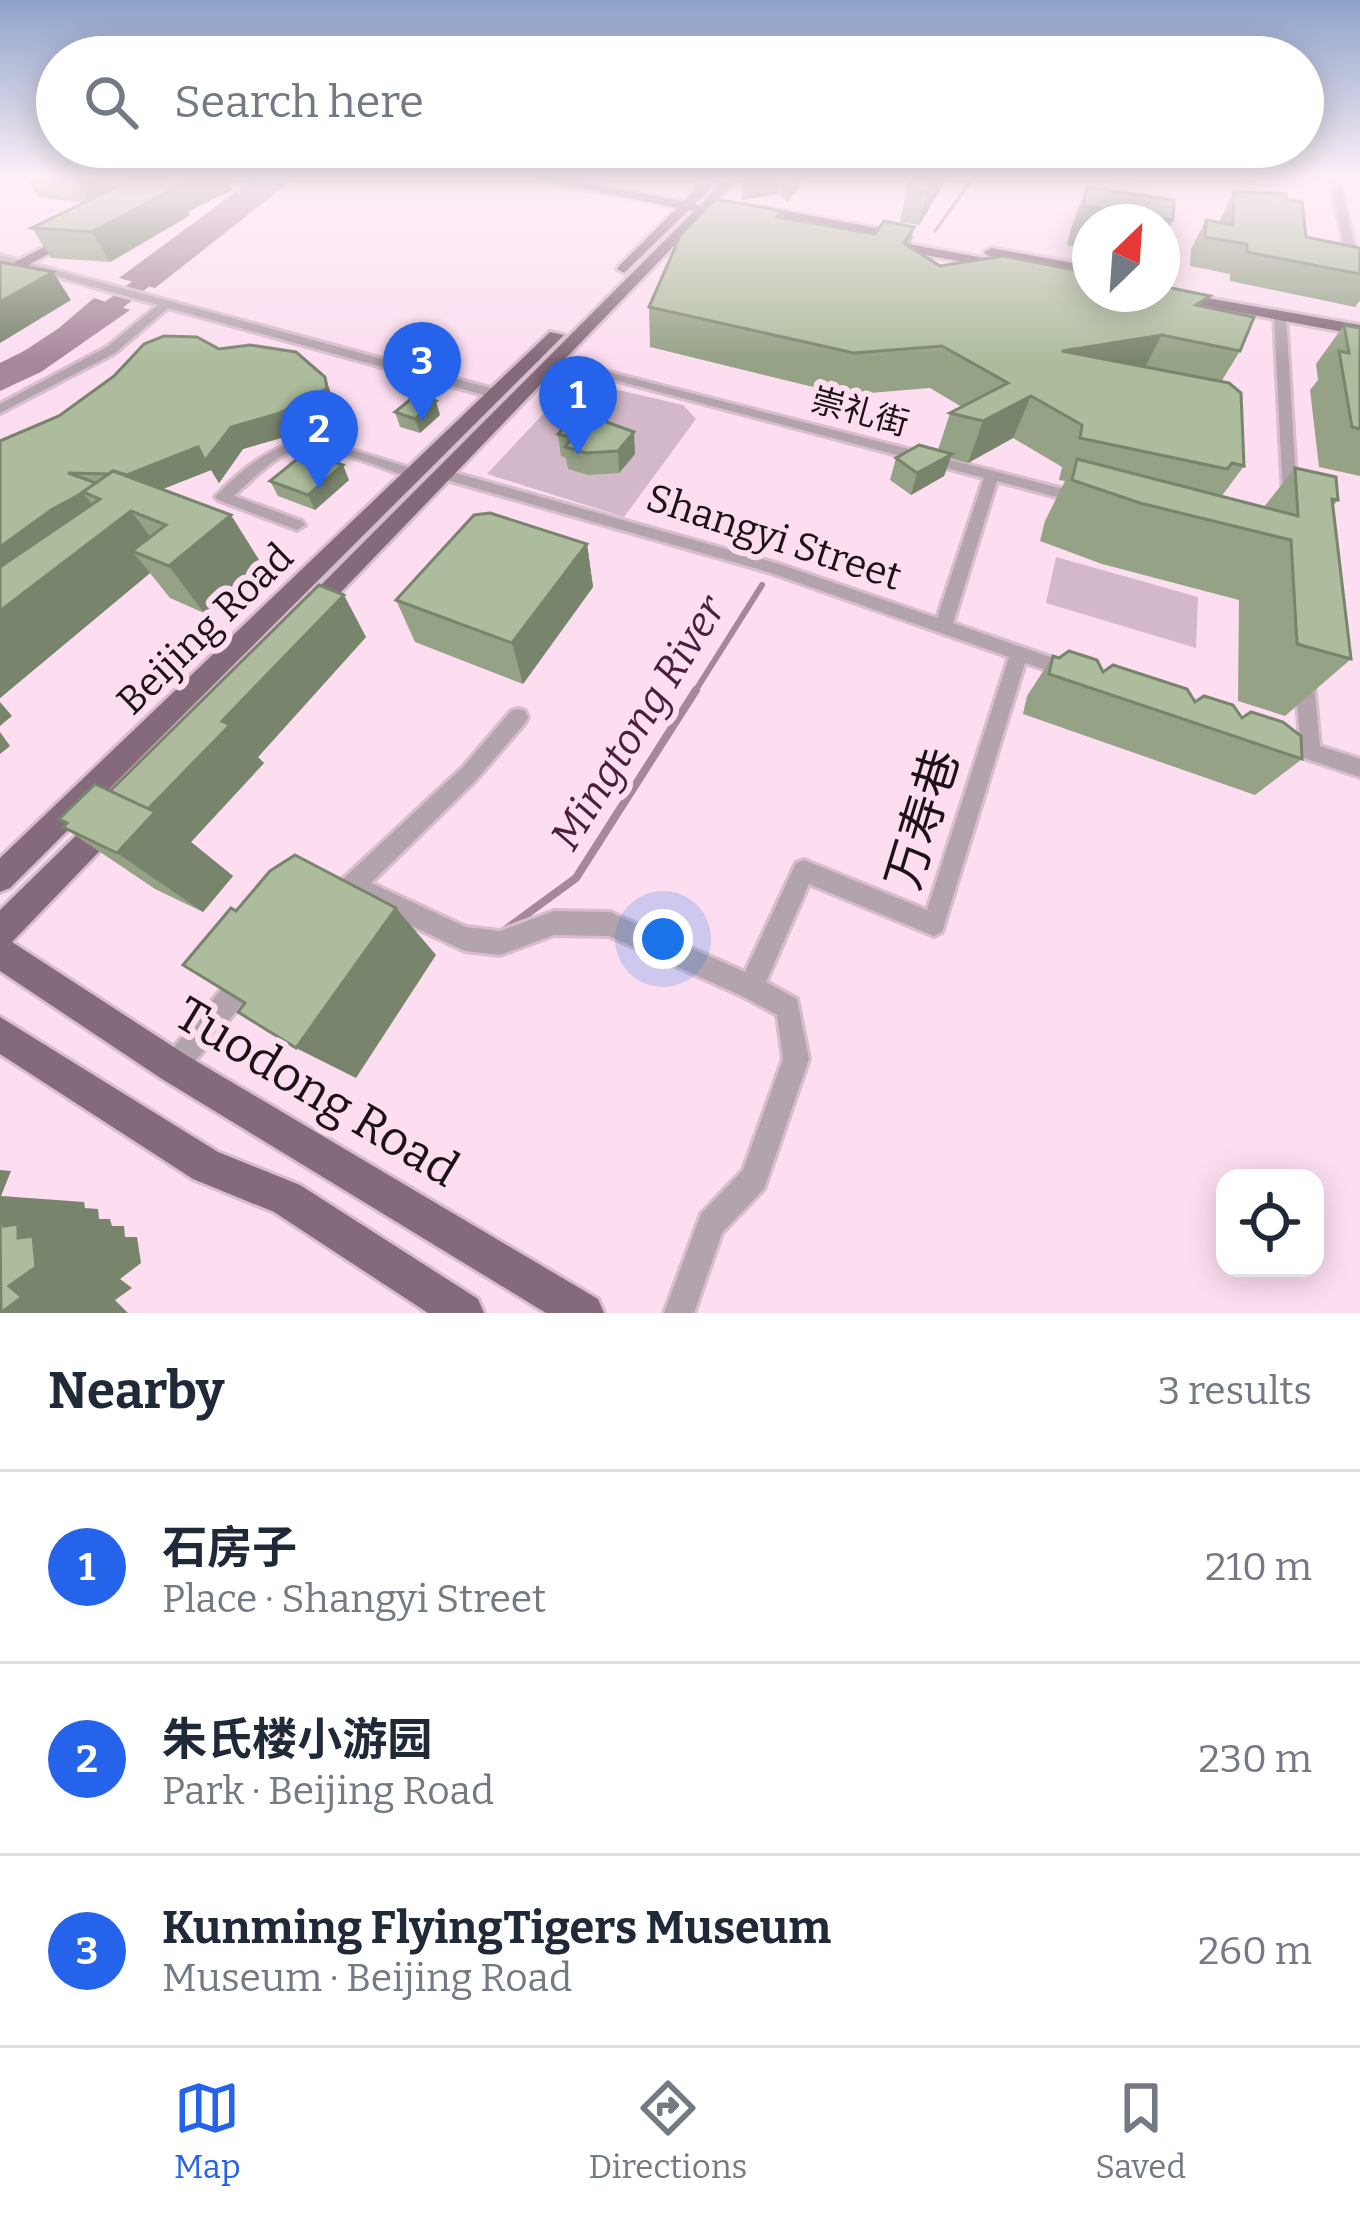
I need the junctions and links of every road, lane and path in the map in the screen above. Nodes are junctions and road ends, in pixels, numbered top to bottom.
1 (60, 238) edge
2 (662, 238) edge
3 (667, 238) edge
4 (873, 238) edge
5 (899, 238) edge
6 (1348, 238) edge
7 (8, 262) edge
8 (1072, 268) edge
9 (0, 276) edge
10 (1072, 277) edge
11 (1180, 287) edge
12 (1360, 296) edge
13 (1180, 297) edge
14 (167, 303) junction
15 (1280, 315) junction
16 (1360, 320) edge
17 (1360, 330) edge
18 (554, 360) junction
19 (496, 394) junction
20 (0, 409) edge
21 (415, 474) junction
22 (445, 475) junction
23 (990, 478) junction
24 (1111, 506) edge
25 (1285, 507) edge
26 (297, 525) dead end
27 (944, 626) junction
28 (287, 633) edge
29 (1019, 654) junction
30 (1304, 664) edge
31 (1086, 676) edge
32 (518, 717) dead end
33 (1266, 737) edge
34 (1311, 752) junction
35 (1360, 768) edge
36 (132, 799) edge
37 (0, 878) edge
38 (352, 886) junction
39 (319, 907) edge
40 (0, 932) edge
41 (0, 952) edge
42 (260, 962) edge
43 (751, 987) junction
44 (0, 1034) edge
45 (174, 1067) junction
46 (464, 1313) edge
47 (584, 1313) edge
48 (679, 1313) edge

1 - 7 main road
2 - 19 main road, Beijing Road
3 - 18 main road, Beijing Road
4 - 10 main road
5 - 8 main road
6 - 12 street
7 - 9 main road
7 - 14 street
11 - 16 main road
13 - 15 main road
14 - 19 street
14 - 20 street
15 - 17 main road
15 - 25 street
18 - 22 main road, Beijing Road
18 - 23 street, 崇礼街
19 - 21 main road, Beijing Road
21 - 26 street
21 - 37 main road, Beijing Road
22 - 27 street, Shangyi Street
22 - 28 main road, Beijing Road
23 - 24 street, 崇礼街
23 - 27 street, Shangyi Street
27 - 29 street, Shangyi Street
29 - 31 street, Shangyi Street
29 - 43 street, 万寿巷
30 - 34 street
32 - 38 street
33 - 34 street
34 - 35 street
36 - 40 main road
38 - 39 street
38 - 43 street
41 - 45 main road, Tuodong Road
42 - 45 street
43 - 48 street
44 - 46 main road
45 - 47 main road, Tuodong Road

